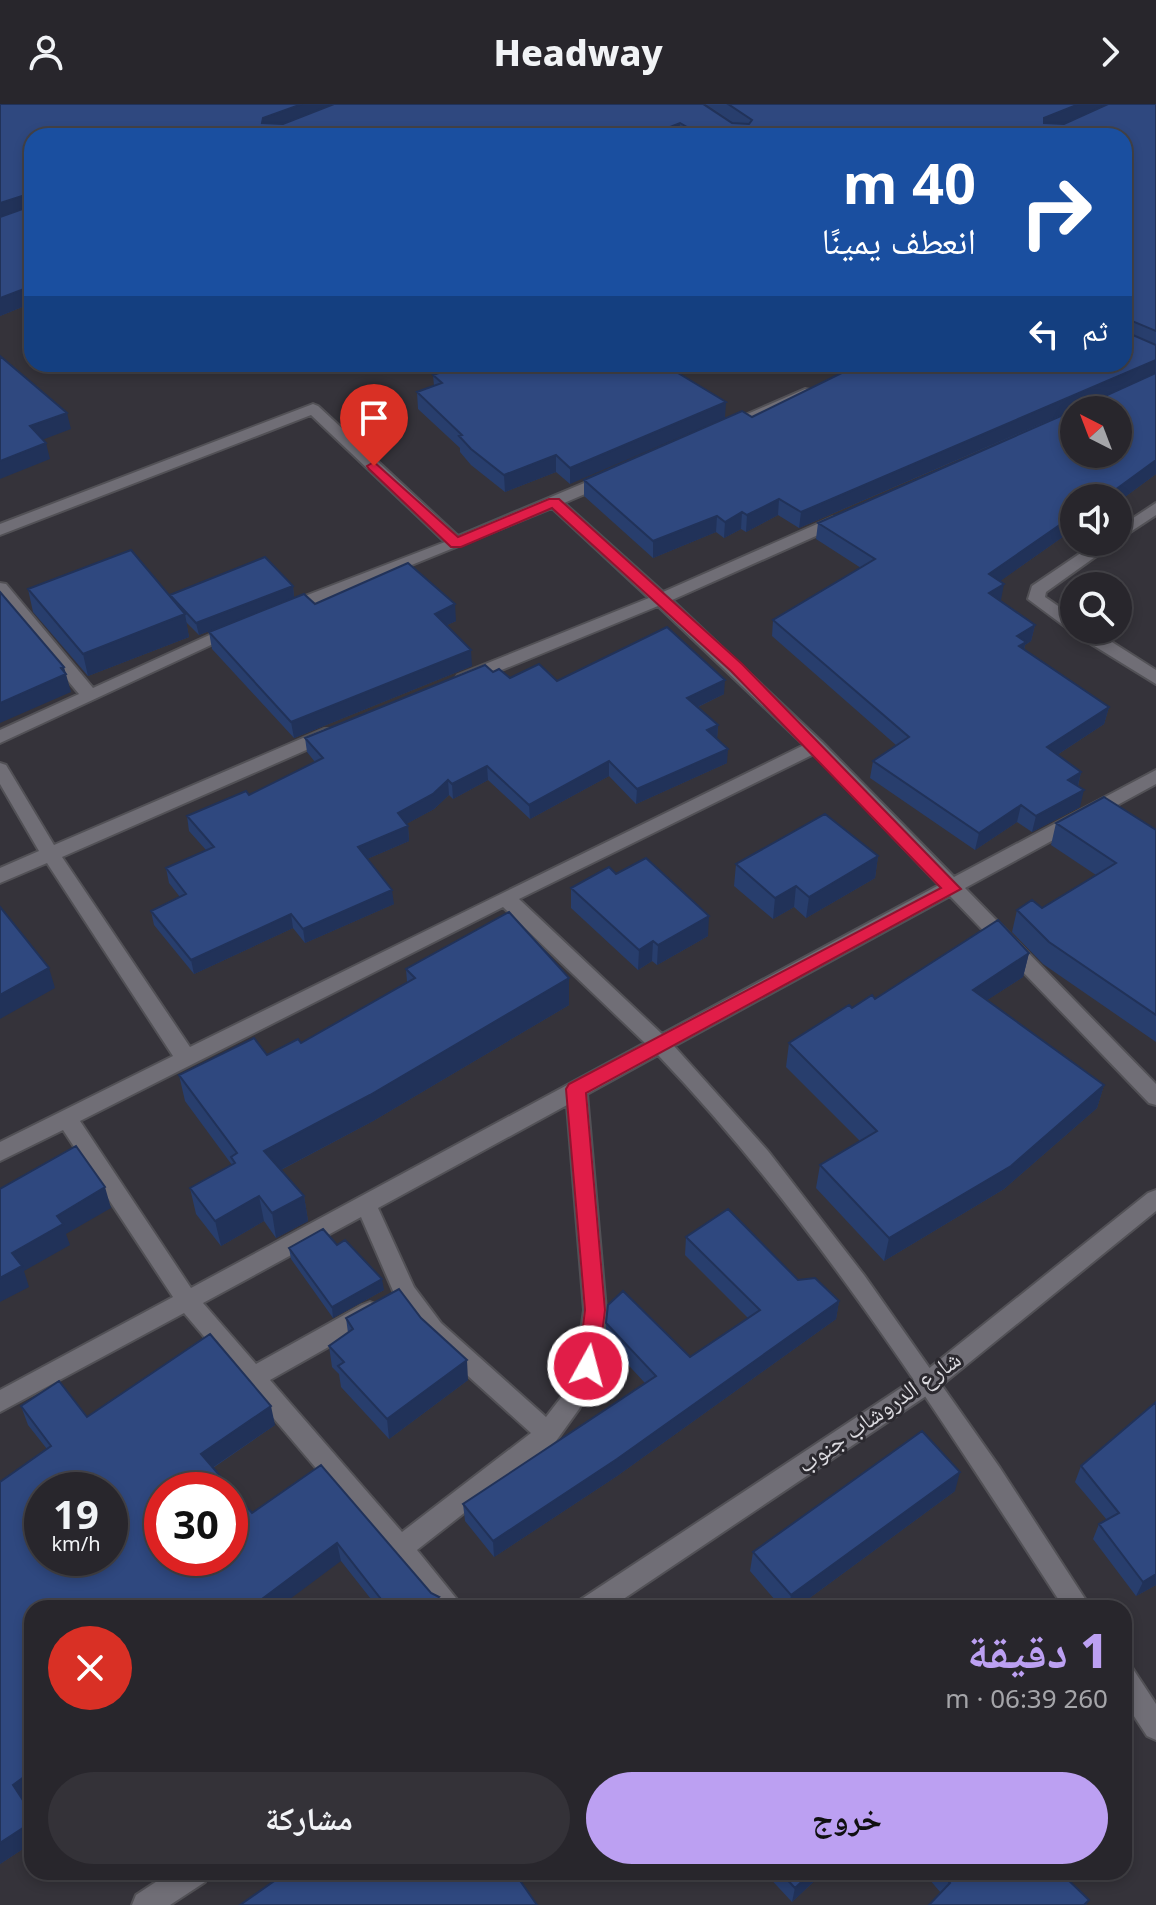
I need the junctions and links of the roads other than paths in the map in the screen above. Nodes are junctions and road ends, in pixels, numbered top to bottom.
1 (819, 386) edge
2 (708, 434) edge
3 (624, 471) edge
4 (554, 502) junction
5 (1156, 508) edge
6 (860, 510) edge
7 (1132, 525) edge
8 (0, 530) edge
9 (456, 543) junction
10 (1088, 556) edge
11 (1064, 572) edge
12 (1060, 575) edge
13 (0, 588) edge
14 (661, 599) junction
15 (1060, 615) edge
16 (1103, 644) edge
17 (1156, 678) edge
18 (442, 688) edge
19 (89, 694) junction
20 (354, 723) edge
21 (0, 737) edge
22 (816, 746) junction
23 (0, 769) edge
24 (1156, 776) edge
25 (50, 854) junction
26 (0, 876) edge
27 (953, 889) junction
28 (505, 898) junction
29 (662, 1046) junction
30 (185, 1057) junction
31 (576, 1089) junction
32 (1156, 1097) edge
33 (67, 1118) junction
34 (0, 1152) edge
35 (1156, 1199) edge
36 (366, 1204) junction
37 (405, 1293) junction
38 (186, 1299) junction
39 (252, 1378) junction
40 (930, 1381) junction
41 (0, 1402) edge
42 (548, 1434) junction
43 (400, 1548) junction
44 (444, 1600) edge
45 (601, 1600) edge
46 (1073, 1600) edge
47 (1132, 1690) edge
48 (1156, 1727) edge
49 (183, 1880) edge
50 (146, 1905) edge

1 - 2 street
3 - 4 street
4 - 9 street
4 - 14 street
5 - 7 street
6 - 14 street
8 - 9 street
9 - 19 street
10 - 11 street
12 - 15 street
13 - 19 street
14 - 18 street
14 - 22 street
16 - 17 street
19 - 21 street
20 - 25 street
22 - 27 street
22 - 28 street
23 - 25 street
24 - 27 street
25 - 26 street
25 - 30 street
27 - 29 street
27 - 32 street
28 - 29 street
28 - 30 street
29 - 31 street
29 - 40 street
30 - 33 street
31 - 36 street
31 - 42 street
33 - 34 street
33 - 38 street
35 - 40 street, شارع الدروشاب جنوب
36 - 37 street
36 - 38 street
37 - 39 street
37 - 42 street
38 - 39 street
38 - 41 street
39 - 43 street
40 - 45 street, شارع الدروشاب جنوب
40 - 46 street
42 - 43 street
43 - 44 street
47 - 48 street
49 - 50 street

